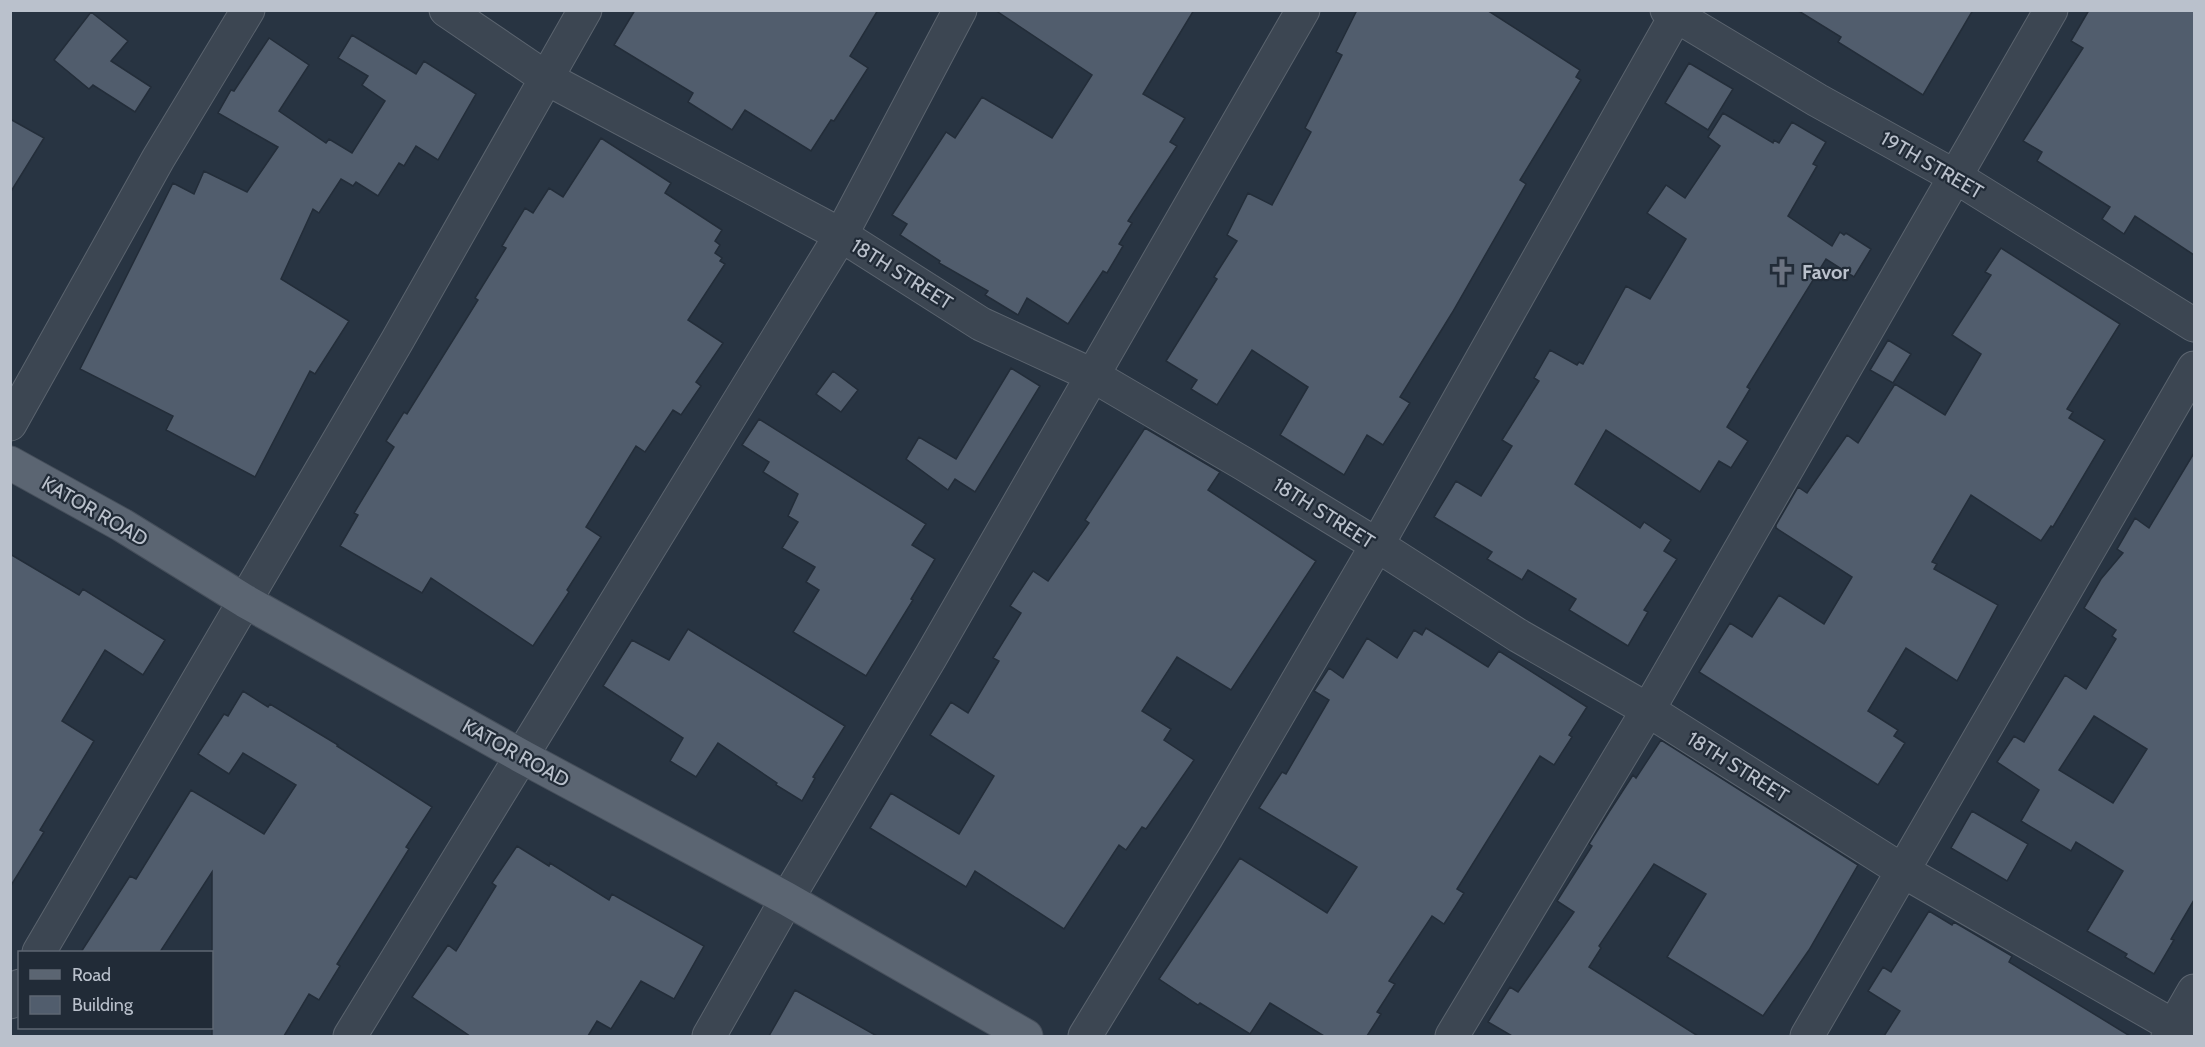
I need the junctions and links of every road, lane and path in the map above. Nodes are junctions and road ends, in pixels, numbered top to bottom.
1 (248, 10) edge
2 (446, 10) edge
3 (585, 10) edge
4 (960, 10) edge
5 (1303, 10) edge
6 (2051, 10) edge
7 (1674, 12) edge
8 (546, 78) junction
9 (1956, 177) junction
10 (841, 235) junction
11 (2194, 325) edge
12 (2194, 368) edge
13 (1092, 375) junction
14 (10, 424) edge
15 (10, 463) edge
16 (1377, 545) junction
17 (245, 601) junction
18 (1648, 710) junction
19 (521, 756) junction
20 (1903, 871) junction
21 (787, 898) junction
22 (40, 951) edge
23 (18, 989) edge
24 (2194, 991) edge
25 (10, 1002) edge
26 (2177, 1033) edge
27 (350, 1036) edge
28 (709, 1036) edge
29 (1026, 1036) edge
30 (1085, 1036) edge
31 (1452, 1036) edge
32 (1807, 1036) edge

1 - 14 street
2 - 8 street, 18TH STREET
3 - 8 street
4 - 10 street
5 - 13 street
6 - 9 street
7 - 9 street, 19TH STREET
7 - 16 street
8 - 10 street, 18TH STREET
8 - 17 street
9 - 11 street, 19TH STREET
9 - 18 street
10 - 13 street, 18TH STREET
10 - 19 street
12 - 20 street
13 - 16 street, 18TH STREET
13 - 21 street
15 - 17 main road, KATOR ROAD
16 - 18 street, 18TH STREET
16 - 30 street
17 - 19 main road, KATOR ROAD
17 - 22 street
18 - 20 street, 18TH STREET
18 - 31 street
19 - 21 main road, KATOR ROAD
19 - 27 street
20 - 26 street, 18TH STREET
20 - 32 street
21 - 28 street
21 - 29 main road, KATOR ROAD
23 - 25 street
24 - 26 street

